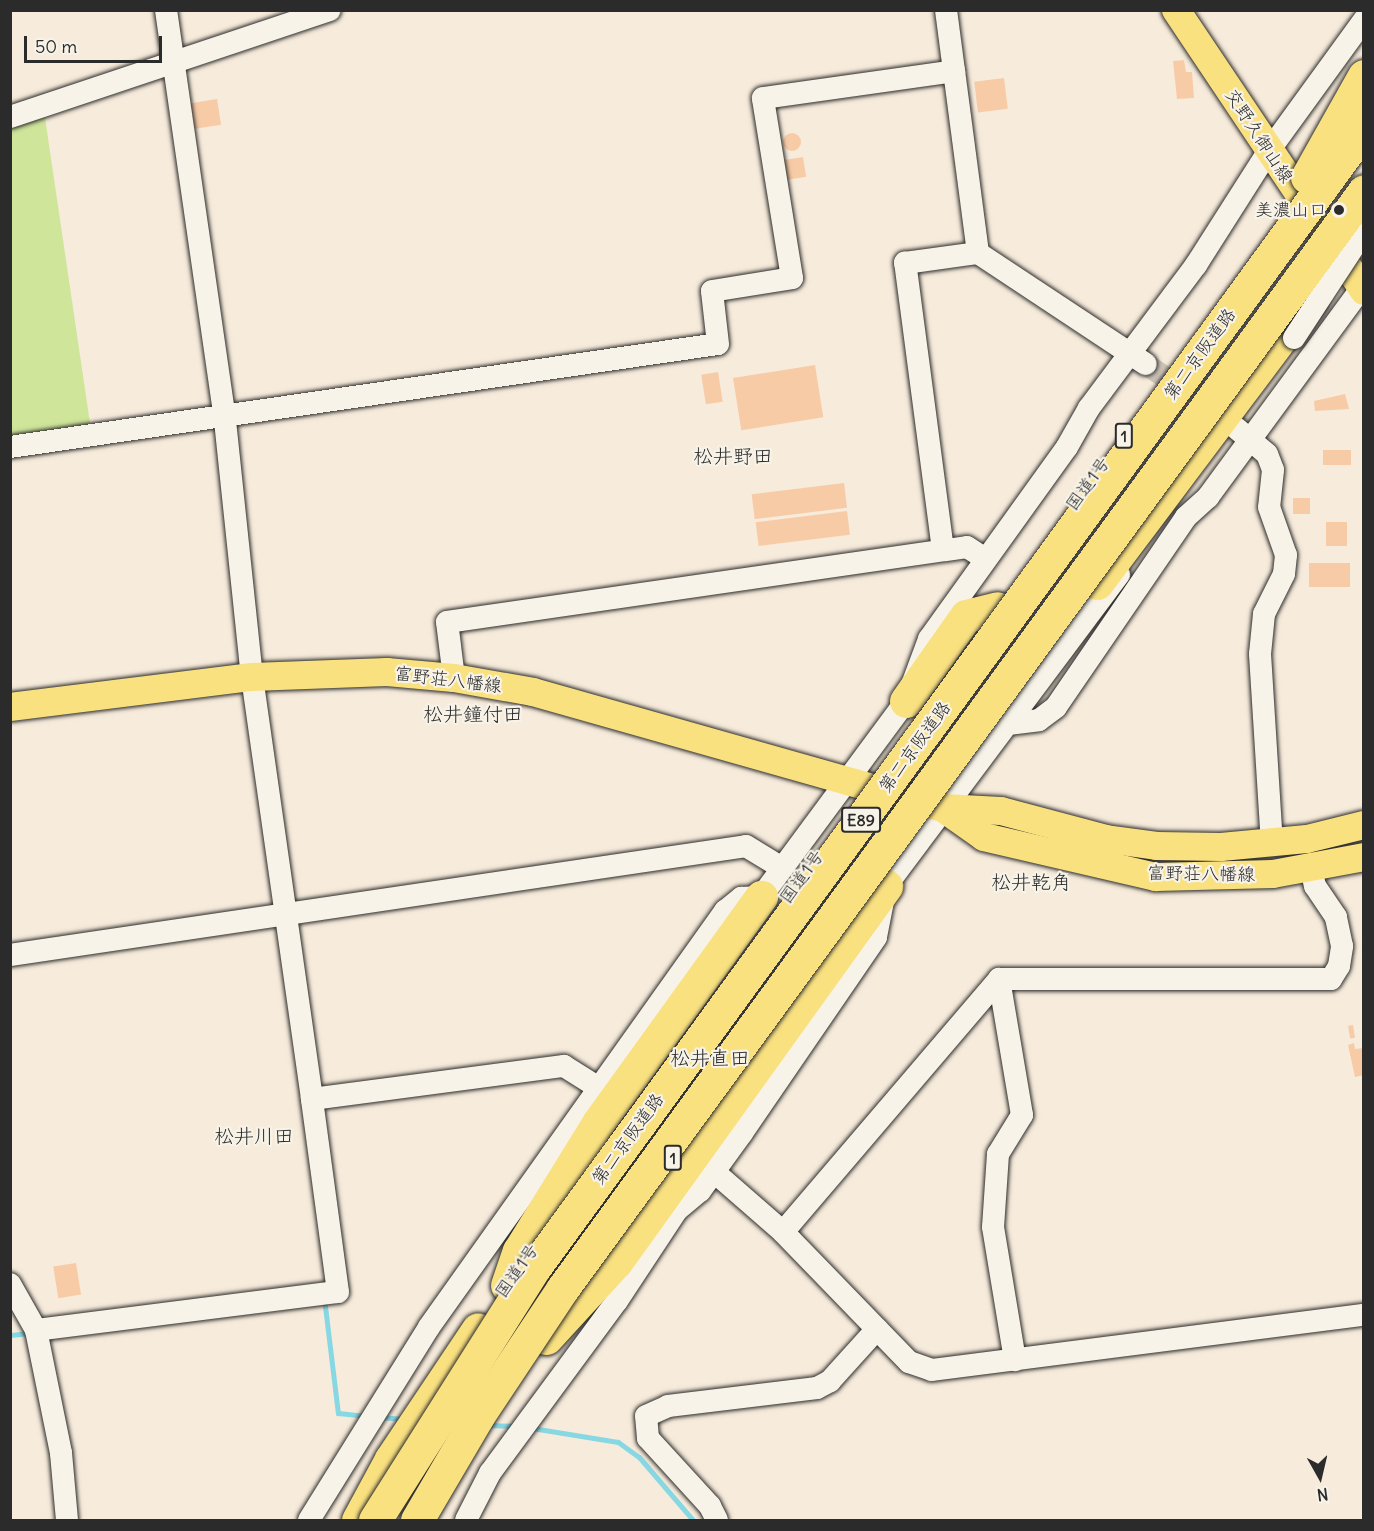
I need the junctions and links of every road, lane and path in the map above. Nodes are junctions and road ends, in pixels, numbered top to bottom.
1 (166, 10) edge
2 (330, 10) edge
3 (946, 10) edge
4 (1176, 10) edge
5 (1364, 20) edge
6 (173, 66) junction
7 (954, 71) junction
8 (1364, 76) edge
9 (1364, 96) edge
10 (10, 117) edge
11 (1364, 129) edge
12 (1268, 152) junction
13 (1364, 191) edge
14 (1364, 229) edge
15 (978, 254) junction
16 (1363, 288) edge
17 (1234, 306) junction
18 (1138, 359) junction
19 (224, 416) junction
20 (1243, 433) junction
21 (10, 447) edge
22 (943, 550) junction
23 (984, 558) junction
24 (992, 615) junction
25 (252, 677) junction
26 (454, 678) junction
27 (906, 701) junction
28 (10, 707) edge
29 (1008, 724) junction
30 (847, 780) junction
31 (943, 808) junction
32 (1364, 825) edge
33 (1272, 843) junction
34 (1364, 857) edge
35 (782, 868) junction
36 (1311, 868) junction
37 (886, 886) junction
38 (761, 897) junction
39 (286, 915) junction
40 (10, 955) edge
41 (999, 979) junction
42 (604, 1091) junction
43 (312, 1099) junction
44 (707, 1166) junction
45 (783, 1232) junction
46 (10, 1284) edge
47 (507, 1285) junction
48 (1364, 1316) edge
49 (877, 1329) junction
50 (36, 1330) junction
51 (546, 1338) junction
52 (1015, 1360) junction
53 (67, 1521) edge
54 (309, 1521) edge
55 (358, 1521) edge
56 (375, 1521) edge
57 (417, 1521) edge
58 (432, 1521) edge
59 (466, 1521) edge
60 (717, 1521) edge

1 - 6 street
2 - 6 street
3 - 7 street
4 - 12 main road, 交野久御山線
5 - 12 street
6 - 10 street
6 - 19 street
7 - 15 street
7 - 19 street
8 - 17 highway, bridge
9 - 24 highway, 国道1号 / 1, bridge
11 - 17 highway, 第二京阪道路 / E89, bridge
12 - 16 main road, 交野久御山線
12 - 18 street
13 - 57 highway, 第二京阪道路 / E89, bridge
14 - 29 street, bridge
14 - 51 highway, 1, bridge
15 - 18 street
15 - 22 street
16 - 20 street
17 - 56 highway, 第二京阪道路 / E89, bridge
18 - 23 street
19 - 21 street
19 - 25 street
20 - 29 street
20 - 33 street
22 - 23 street
22 - 26 street
23 - 27 street
24 - 27 highway
24 - 47 highway, 国道1号 / 1
25 - 26 main road, 富野荘八幡線
25 - 28 main road, 富野荘八幡線
25 - 39 street
26 - 30 main road, 富野荘八幡線
27 - 30 street
29 - 31 street
30 - 31 main road, 富野荘八幡線
30 - 35 street
31 - 33 main road, 富野荘八幡線
31 - 36 main road, 富野荘八幡線
31 - 37 street
32 - 33 main road, 富野荘八幡線
34 - 36 main road, 富野荘八幡線
35 - 38 street
35 - 39 street
36 - 41 street
37 - 44 street
37 - 51 highway
38 - 42 street
38 - 47 highway
39 - 40 street
39 - 43 street
41 - 45 street
41 - 52 street
42 - 43 street
42 - 54 street
43 - 50 street
44 - 45 street
44 - 59 street
45 - 49 street
46 - 50 street
47 - 55 highway, 国道1号 / 1
48 - 52 street
49 - 52 street
49 - 60 street
50 - 53 street
51 - 58 highway, 1

